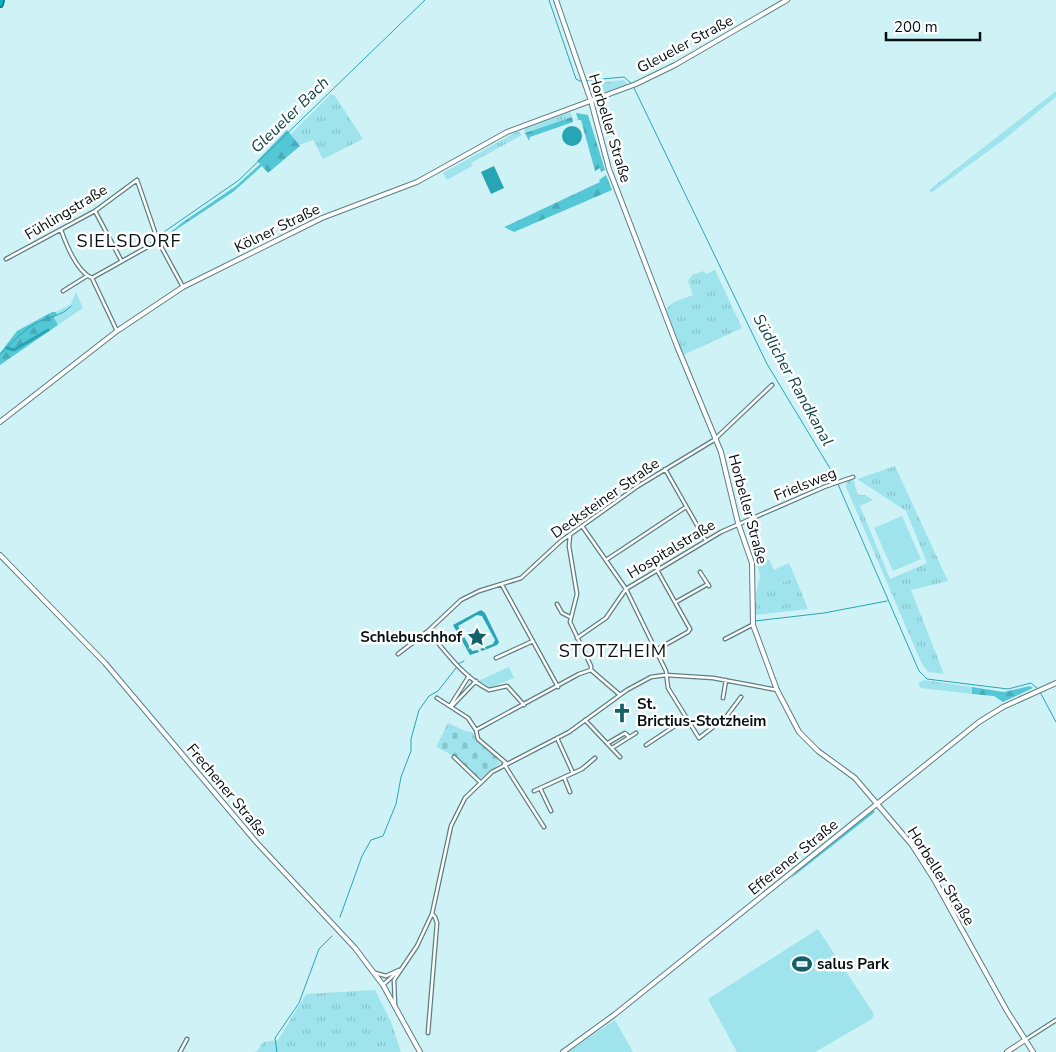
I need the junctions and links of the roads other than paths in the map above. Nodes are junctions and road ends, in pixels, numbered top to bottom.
1 (1, 0) edge
2 (556, 0) edge
3 (787, 0) edge
4 (0, 4) edge
5 (590, 101) junction
6 (95, 211) junction
7 (61, 230) junction
8 (158, 241) junction
9 (6, 260) dead end
10 (121, 260) junction
11 (87, 276) junction
12 (92, 278) junction
13 (183, 287) junction
14 (62, 291) dead end
15 (116, 331) junction
16 (772, 385) dead end
17 (0, 422) edge
18 (717, 438) junction
19 (665, 469) junction
20 (853, 477) dead end
21 (686, 507) junction
22 (738, 523) junction
23 (582, 526) junction
24 (570, 535) junction
25 (706, 540) junction
26 (560, 541) junction
27 (569, 546) junction
28 (0, 555) edge
29 (606, 560) junction
30 (657, 570) junction
31 (700, 572) dead end
32 (502, 585) junction
33 (626, 589) junction
34 (676, 602) junction
35 (557, 604) dead end
36 (570, 617) junction
37 (753, 625) junction
38 (428, 631) junction
39 (577, 638) junction
40 (725, 639) dead end
41 (533, 641) junction
42 (656, 650) junction
43 (398, 654) dead end
44 (496, 658) dead end
45 (591, 670) junction
46 (666, 675) junction
47 (469, 676) junction
48 (726, 680) junction
49 (476, 682) junction
50 (1056, 683) edge
51 (558, 686) junction
52 (777, 690) junction
53 (620, 695) junction
54 (741, 697) dead end
55 (437, 698) dead end
56 (723, 698) dead end
57 (524, 705) junction
58 (451, 706) junction
59 (687, 718) junction
60 (585, 720) junction
61 (476, 730) junction
62 (636, 733) dead end
63 (629, 737) junction
64 (557, 738) junction
65 (608, 743) junction
66 (646, 745) dead end
67 (612, 748) junction
68 (454, 757) dead end
69 (620, 757) dead end
70 (595, 758) dead end
71 (505, 763) junction
72 (573, 773) junction
73 (564, 777) junction
74 (480, 782) junction
75 (540, 788) junction
76 (534, 791) dead end
77 (570, 792) dead end
78 (878, 803) junction
79 (551, 812) dead end
80 (544, 827) dead end
81 (432, 914) junction
82 (400, 969) junction
83 (375, 973) junction
84 (383, 985) junction
85 (396, 1008) junction
86 (1056, 1020) edge
87 (428, 1033) dead end
88 (187, 1039) dead end
89 (1025, 1040) junction
90 (180, 1052) edge
91 (420, 1052) edge
92 (563, 1052) edge
93 (1007, 1052) edge
94 (1033, 1052) edge

1 - 4 highway
2 - 5 main road, Horbeller Straße
3 - 5 main road, Gleueler Straße
5 - 13 main road, Kölner Straße
5 - 18 main road, Horbeller Straße
6 - 7 street, Fühlingstraße
6 - 8 street, Fühlingstraße
6 - 10 street
7 - 9 street, Fühlingstraße
7 - 11 street
8 - 10 street
8 - 13 street
10 - 12 street
11 - 12 street
11 - 14 street
12 - 15 street
13 - 15 main road, Kölner Straße
15 - 17 main road, Kölner Straße
16 - 18 street, Decksteiner Straße
18 - 19 street, Decksteiner Straße
18 - 22 main road, Horbeller Straße
19 - 21 street
19 - 23 street, Decksteiner Straße
20 - 22 street, Frielsweg
21 - 25 street
21 - 29 street
22 - 25 street, Hospitalstraße
22 - 37 main road, Horbeller Straße
23 - 24 street, Decksteiner Straße
23 - 29 street
24 - 26 street, Decksteiner Straße
24 - 27 street
25 - 30 street, Hospitalstraße
26 - 27 street
26 - 32 street, Decksteiner Straße
27 - 36 street
28 - 83 main road, Frechener Straße
29 - 33 street
30 - 33 street, Hospitalstraße
30 - 34 street
31 - 34 street
32 - 38 street, Decksteiner Straße
32 - 41 street
33 - 39 street, Hospitalstraße
33 - 42 street
34 - 42 street
35 - 36 street
36 - 39 street
37 - 40 street
37 - 52 main road, Horbeller Straße
38 - 43 street, Decksteiner Straße
38 - 47 street
39 - 45 street
41 - 44 street
41 - 51 street
42 - 46 street
45 - 51 street
45 - 53 street
46 - 48 street
46 - 53 street
46 - 59 street
47 - 49 street
47 - 58 street
48 - 52 street
48 - 56 street
49 - 57 street
49 - 58 street
50 - 78 main road, Efferener Straße
51 - 57 street
52 - 78 main road, Horbeller Straße
53 - 60 street
54 - 59 street
55 - 58 street
57 - 61 street
58 - 61 street
59 - 66 street
60 - 64 street
60 - 65 street
61 - 71 street
62 - 63 street
63 - 65 street
63 - 67 street
64 - 71 street
64 - 72 street
65 - 67 street
67 - 69 street
68 - 74 street
70 - 72 street
71 - 74 street
71 - 80 street
72 - 73 street
73 - 75 street
73 - 77 street
74 - 81 street
75 - 76 street
75 - 79 street
78 - 89 main road, Horbeller Straße
78 - 92 main road, Efferener Straße
81 - 82 street
81 - 87 street
82 - 83 street
82 - 84 street
82 - 85 street
83 - 84 main road, Frechener Straße
84 - 85 main road, Frechener Straße
85 - 91 main road, Frechener Straße
86 - 89 street
88 - 90 street
89 - 93 main road
89 - 94 main road, Horbeller Straße

